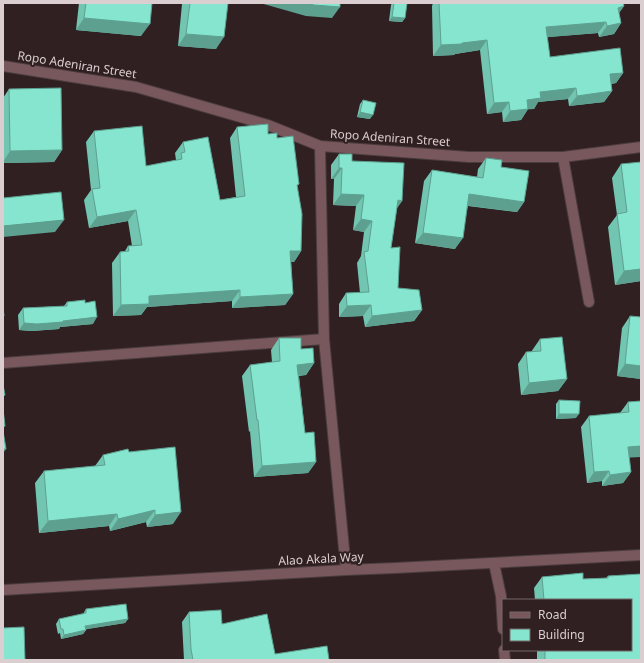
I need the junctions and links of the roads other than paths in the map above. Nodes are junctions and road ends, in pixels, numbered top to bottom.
1 (3, 66) edge
2 (320, 146) junction
3 (641, 147) edge
4 (563, 157) junction
5 (589, 302) dead end
6 (324, 339) junction
7 (3, 362) edge
8 (641, 556) edge
9 (494, 563) junction
10 (346, 570) junction
11 (3, 590) edge
12 (502, 612) edge

1 - 2 street, Ropo Adeniran Street
2 - 4 street, Ropo Adeniran Street
2 - 6 street
3 - 4 street, Ropo Adeniran Street
4 - 5 street
6 - 7 street
6 - 10 street
8 - 9 street, Alao Akala Way
9 - 10 street, Alao Akala Way
9 - 12 street
10 - 11 street, Alao Akala Way

